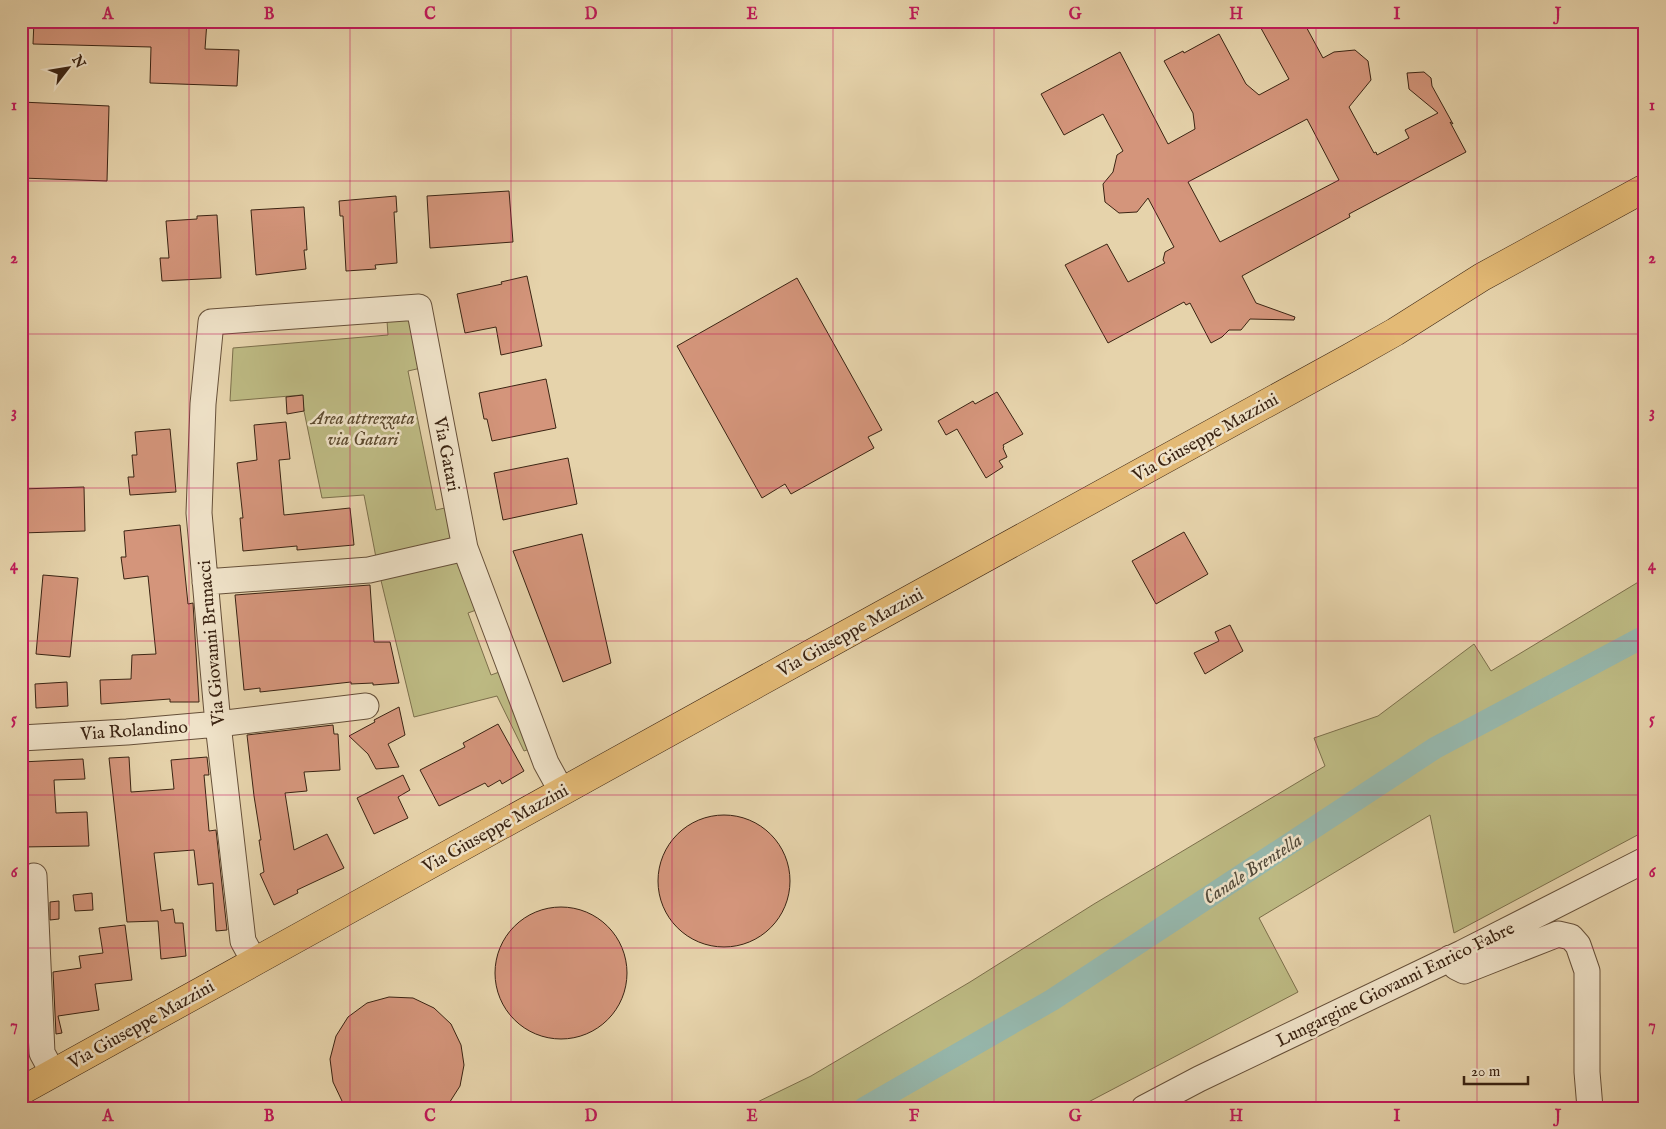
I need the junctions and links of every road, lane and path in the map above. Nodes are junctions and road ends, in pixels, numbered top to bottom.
1 (1645, 188) edge
2 (211, 322) joint
3 (457, 550) junction
4 (205, 582) junction
5 (366, 706) dead end
6 (218, 724) junction
7 (21, 738) edge
8 (562, 792) junction
9 (1645, 860) edge
10 (34, 876) dead end
11 (1450, 958) junction
12 (254, 961) junction
13 (53, 1073) junction
14 (21, 1091) edge
15 (1144, 1108) edge
16 (1590, 1108) edge

1 - 8 main road, Via Giuseppe Mazzini
2 - 3 street, Via Gatari
2 - 4 street, Via Giovanni Brunacci
3 - 4 street
3 - 8 street, Via Gatari
4 - 6 street, Via Giovanni Brunacci
5 - 6 street, Via Rolandino
6 - 7 street, Via Rolandino
6 - 12 street, Via Giovanni Brunacci
8 - 12 main road, Via Giuseppe Mazzini
9 - 11 street, Lungargine Giovanni Enrico Fabre
10 - 13 street, Via Giuseppe Mazzini
11 - 15 street, Lungargine Giovanni Enrico Fabre
11 - 16 street
12 - 13 main road, Via Giuseppe Mazzini
13 - 14 main road, Via Giuseppe Mazzini

